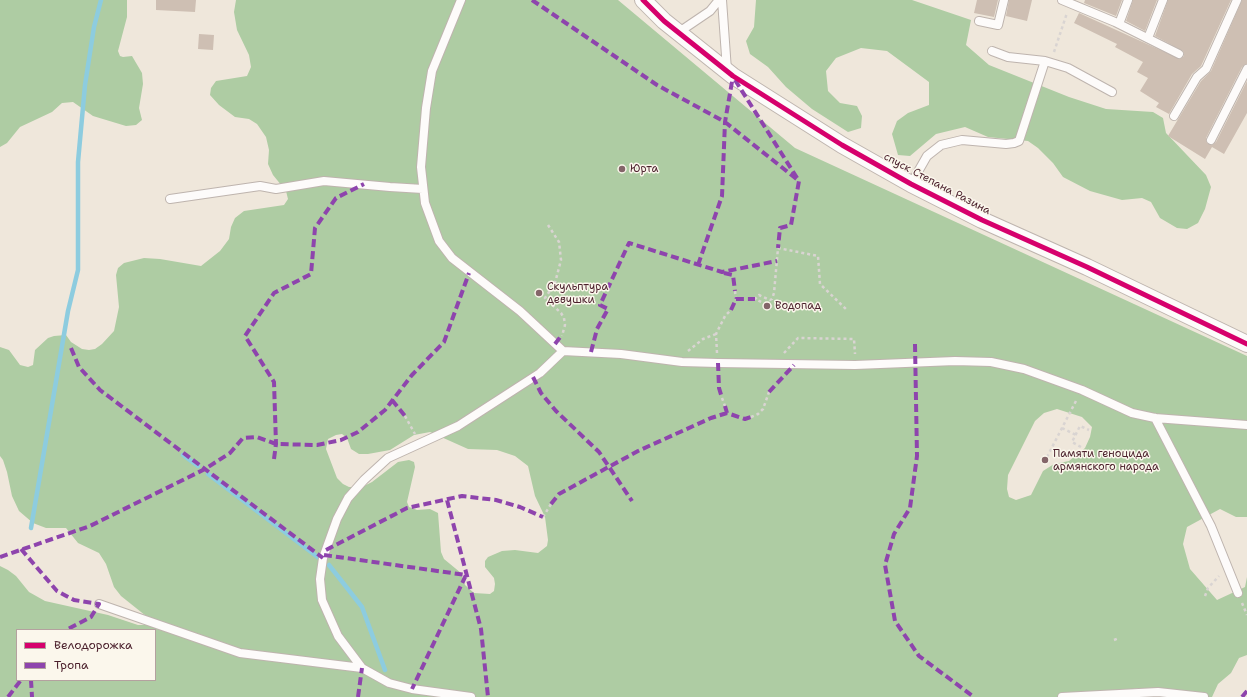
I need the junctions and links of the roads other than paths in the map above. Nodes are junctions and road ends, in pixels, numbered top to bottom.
1 (462, 0) edge
2 (643, 0) edge
3 (719, 0) edge
4 (722, 0) edge
5 (1004, 0) edge
6 (1128, 0) edge
7 (1163, 0) edge
8 (1237, 0) edge
9 (1066, 2) edge
10 (979, 21) dead end
11 (1119, 24) junction
12 (679, 32) junction
13 (1148, 38) junction
14 (992, 51) dead end
15 (1179, 54) dead end
16 (1048, 62) junction
17 (1247, 69) edge
18 (727, 71) junction
19 (1112, 92) dead end
20 (1174, 116) dead end
21 (1211, 140) dead end
22 (911, 184) junction
23 (422, 188) junction
24 (170, 199) dead end
25 (1247, 344) edge
26 (563, 351) junction
27 (1155, 418) junction
28 (1247, 425) edge
29 (1238, 593) dead end
30 (98, 604) dead end
31 (362, 668) junction
32 (471, 697) edge
33 (1062, 697) edge
34 (1204, 697) edge

1 - 23 lane
2 - 12 street, спуск Степана Разина
3 - 12 lane
4 - 18 lane
5 - 10 lane
6 - 11 lane
7 - 13 lane
8 - 20 lane
9 - 11 lane
11 - 13 lane
12 - 18 street, спуск Степана Разина
13 - 15 lane
14 - 16 lane
16 - 19 lane
16 - 22 lane
17 - 21 lane
18 - 22 street, спуск Степана Разина
22 - 25 street, спуск Степана Разина
23 - 24 lane
23 - 26 lane
26 - 27 lane
26 - 31 lane
27 - 28 lane
27 - 29 lane
30 - 31 lane
31 - 32 lane
33 - 34 lane

